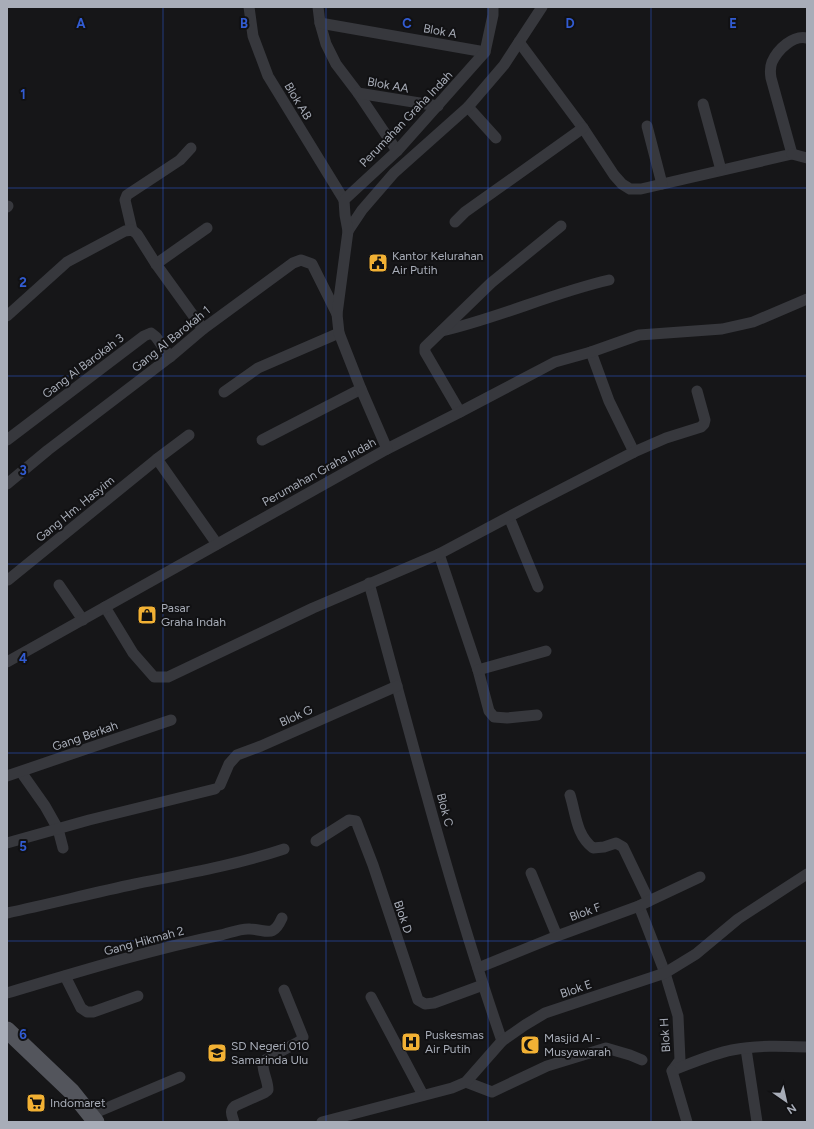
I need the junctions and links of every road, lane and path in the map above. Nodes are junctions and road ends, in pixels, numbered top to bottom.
1 (249, 7) edge
2 (318, 7) edge
3 (493, 7) edge
4 (542, 7) edge
5 (320, 23) junction
6 (807, 38) edge
7 (520, 42) junction
8 (485, 52) junction
9 (358, 93) junction
10 (703, 104) dead end
11 (438, 106) junction
12 (468, 107) junction
13 (647, 126) dead end
14 (583, 128) junction
15 (496, 138) dead end
16 (191, 148) dead end
17 (398, 151) junction
18 (792, 154) junction
19 (807, 158) edge
20 (721, 170) junction
21 (662, 184) junction
22 (344, 200) junction
23 (455, 222) dead end
24 (562, 226) dead end
25 (207, 228) dead end
26 (132, 230) junction
27 (348, 230) junction
28 (156, 264) junction
29 (609, 280) dead end
30 (807, 300) edge
31 (337, 314) junction
32 (7, 316) edge
33 (203, 329) junction
34 (442, 331) junction
35 (339, 333) junction
36 (592, 352) junction
37 (170, 358) junction
38 (361, 389) junction
39 (697, 391) dead end
40 (224, 392) dead end
41 (460, 412) junction
42 (189, 435) dead end
43 (7, 440) edge
44 (262, 440) dead end
45 (387, 449) junction
46 (634, 452) junction
47 (158, 459) junction
48 (7, 484) edge
49 (509, 517) junction
50 (217, 544) junction
51 (439, 554) junction
52 (8, 580) dead end
53 (369, 583) junction
54 (59, 585) dead end
55 (538, 587) dead end
56 (105, 607) junction
57 (83, 620) junction
58 (546, 651) dead end
59 (7, 662) edge
60 (478, 670) junction
61 (397, 686) junction
62 (537, 715) dead end
63 (171, 720) dead end
64 (21, 772) junction
65 (7, 776) edge
66 (570, 795) dead end
67 (58, 829) junction
68 (316, 841) dead end
69 (7, 843) edge
70 (63, 848) dead end
71 (284, 850) dead end
72 (531, 874) dead end
73 (807, 874) edge
74 (700, 877) dead end
75 (644, 904) junction
76 (7, 914) edge
77 (282, 918) dead end
78 (557, 936) junction
79 (478, 968) junction
80 (665, 973) junction
81 (65, 976) junction
82 (483, 985) junction
83 (284, 990) dead end
84 (7, 993) edge
85 (138, 996) dead end
86 (371, 997) dead end
87 (8, 1033) edge
88 (502, 1041) junction
89 (807, 1047) edge
90 (746, 1049) junction
91 (642, 1060) dead end
92 (672, 1071) junction
93 (180, 1077) dead end
94 (466, 1082) junction
95 (423, 1095) junction
96 (93, 1118) edge
97 (234, 1122) edge
98 (322, 1122) edge
99 (687, 1122) edge
100 (757, 1122) edge

1 - 22 street, Blok AB
2 - 5 street, Blok AA
3 - 8 street, Perumahan Graha Indah
4 - 7 street
5 - 8 street, Blok A
5 - 9 street, Blok AA
6 - 18 street
7 - 12 street
7 - 14 street
8 - 11 street, Perumahan Graha Indah
9 - 11 street, Blok AA
9 - 17 street, Blok AA
10 - 20 street
11 - 17 street, Perumahan Graha Indah
12 - 15 street
12 - 27 street
13 - 21 street
14 - 21 street
14 - 23 street
16 - 26 street
17 - 22 street, Perumahan Graha Indah
18 - 19 street
18 - 20 street
20 - 21 street
22 - 27 street, Perumahan Graha Indah
24 - 34 street
25 - 28 street
26 - 28 street
26 - 32 street
27 - 31 street, Perumahan Graha Indah
28 - 33 street
29 - 34 street
30 - 36 street
31 - 33 street, Gang Al Barokah 1
31 - 35 street, Perumahan Graha Indah
33 - 37 street, Gang Al Barokah 1
34 - 41 street
35 - 38 street, Perumahan Graha Indah
35 - 40 street
36 - 41 street
36 - 46 street
37 - 43 street, Gang Al Barokah 3
37 - 48 street, Gang Al Barokah 1
38 - 44 street
38 - 45 street, Perumahan Graha Indah
39 - 46 street
41 - 45 street
42 - 47 street, Gang Hm. Hasyim
45 - 50 street, Perumahan Graha Indah
46 - 49 street
47 - 50 street
47 - 52 street, Gang Hm. Hasyim
49 - 51 street
49 - 55 street
50 - 56 street, Perumahan Graha Indah
51 - 53 street
51 - 60 street
53 - 56 street
53 - 61 street, Blok C
54 - 57 street
56 - 57 street, Perumahan Graha Indah
57 - 59 street, Perumahan Graha Indah
58 - 60 street
60 - 62 street
61 - 67 street, Blok G
61 - 79 street, Blok C
63 - 64 street, Gang Berkah
64 - 65 street, Gang Berkah
64 - 67 street
66 - 75 street, Blok H
67 - 69 street
67 - 70 street
68 - 82 street, Blok D
71 - 76 street
72 - 78 street
73 - 80 street, Blok E
74 - 75 street, Blok F
75 - 78 street, Blok F
75 - 80 street, Blok H
77 - 81 street, Gang Hikmah 2
78 - 79 street, Blok F
79 - 82 street, Blok C
80 - 88 street, Blok E
80 - 92 street, Blok H
81 - 84 street, Gang Hikmah 2
81 - 85 street
82 - 88 street, Blok C
83 - 97 street
86 - 95 street
87 - 96 main road
88 - 94 street, Blok E
89 - 90 street
90 - 92 street
90 - 100 street
91 - 94 street
92 - 99 street
93 - 96 street
94 - 95 street
95 - 98 street

